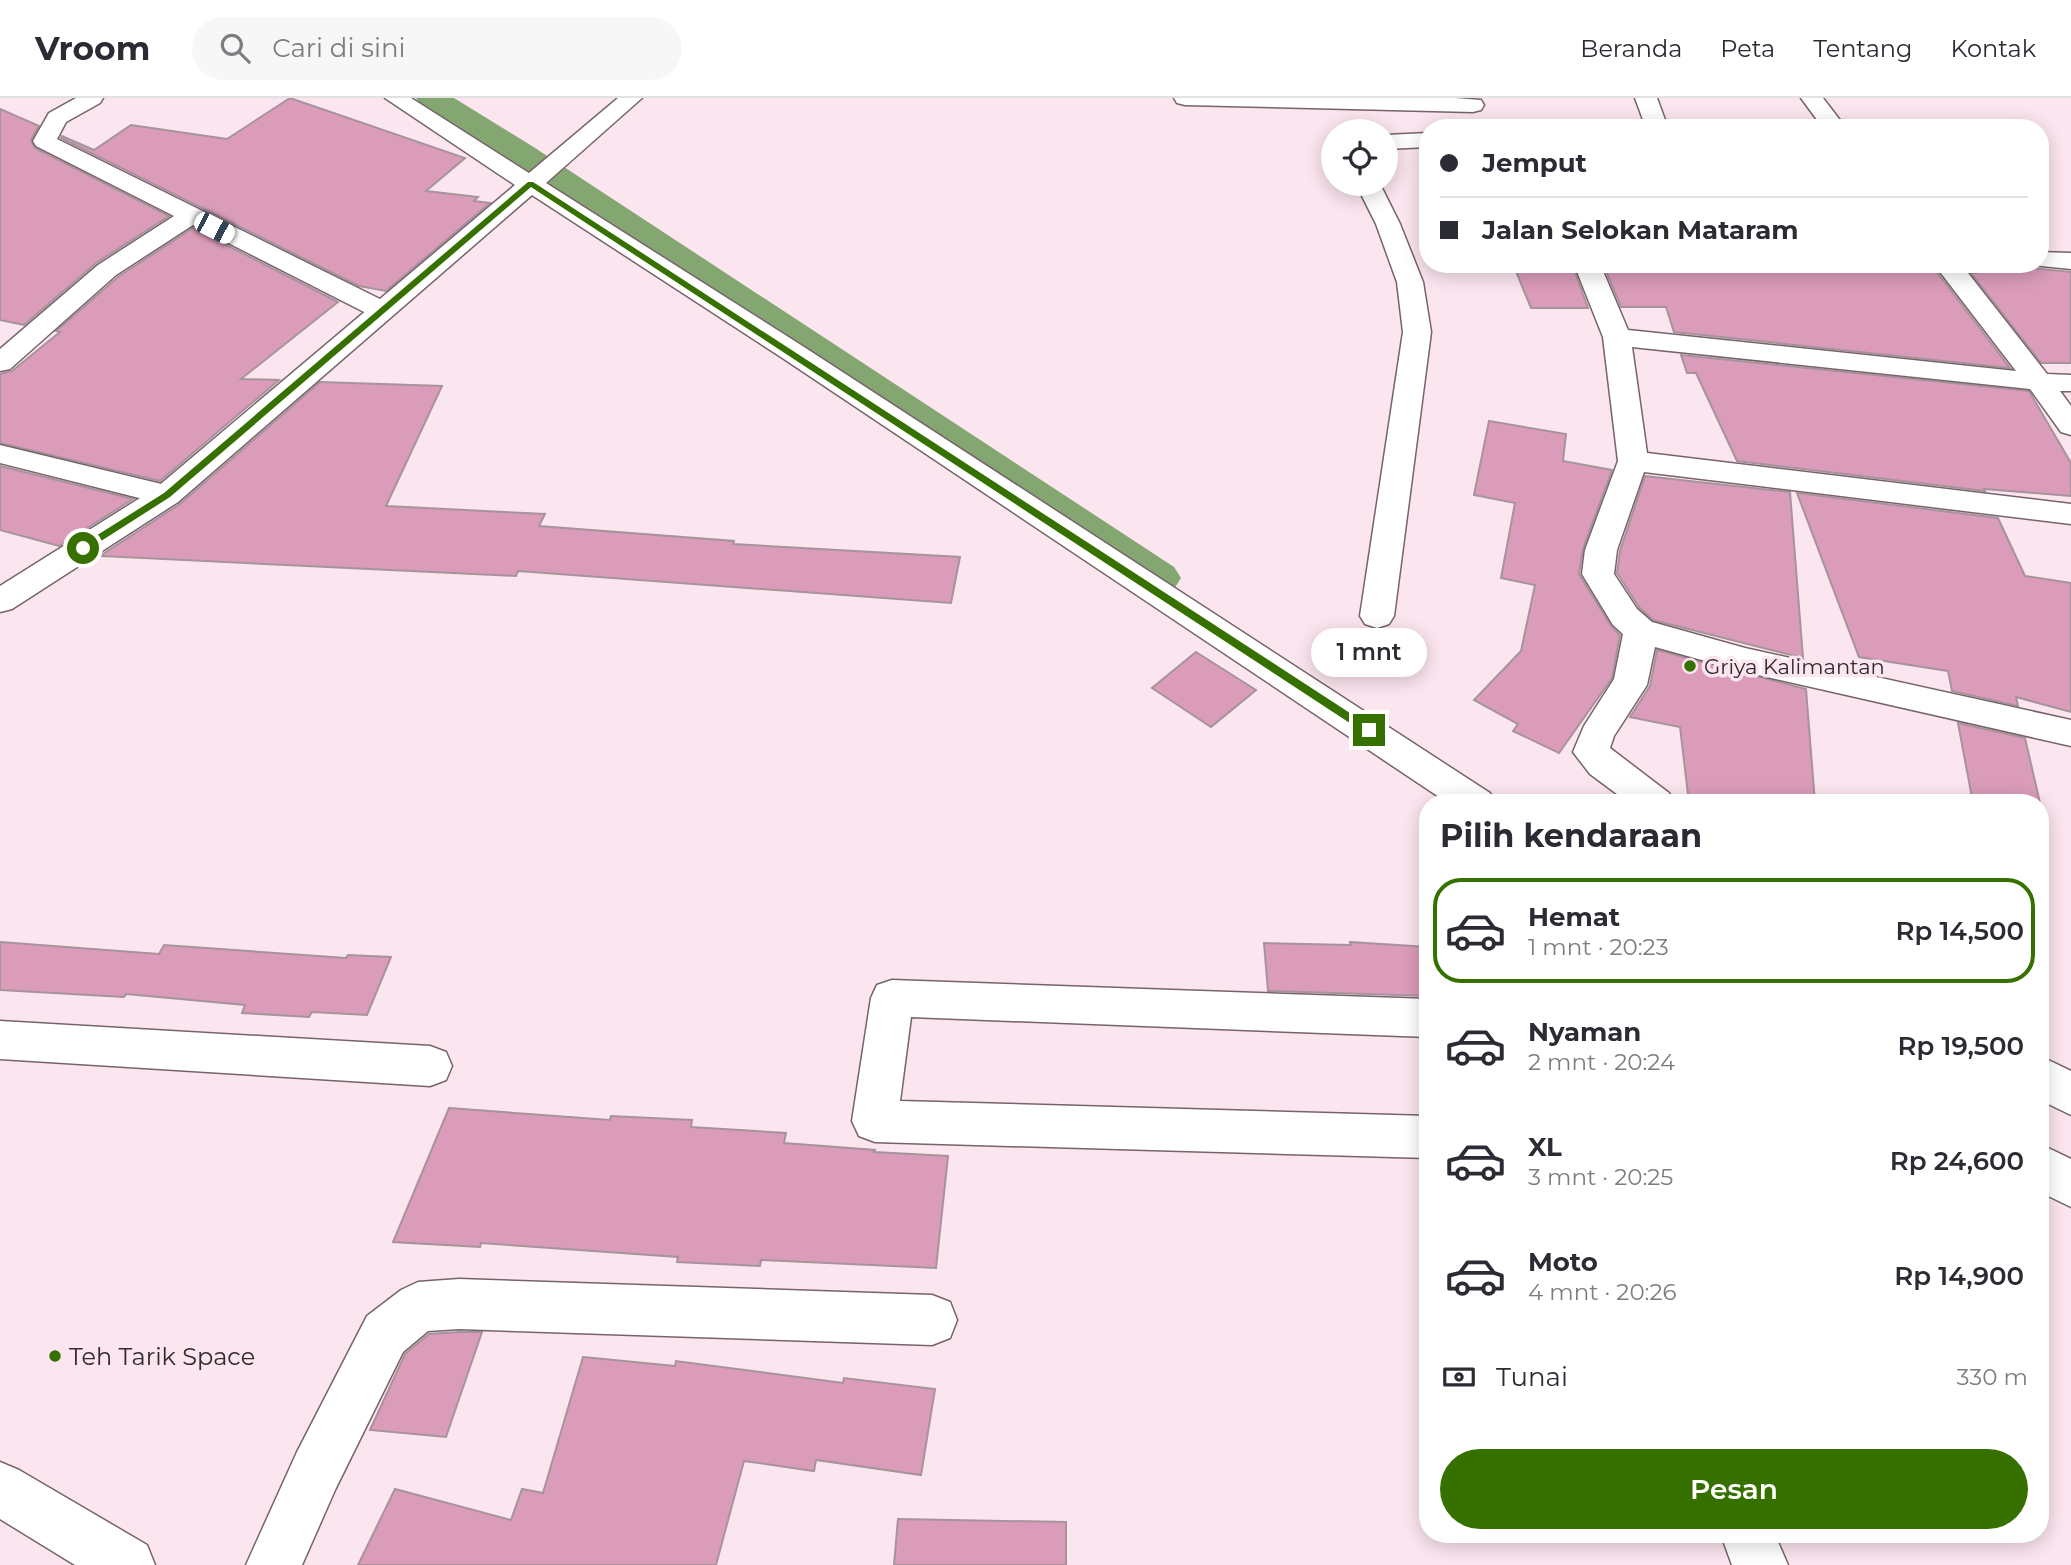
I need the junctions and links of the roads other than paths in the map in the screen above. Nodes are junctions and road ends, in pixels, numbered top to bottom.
1 (92, 98) edge
2 (396, 98) edge
3 (631, 98) edge
4 (1185, 98) edge
5 (1646, 98) edge
6 (1812, 98) edge
7 (1476, 101) edge
8 (1477, 119) edge
9 (1654, 119) edge
10 (1828, 119) edge
11 (1419, 140) edge
12 (1398, 141) edge
13 (536, 179) junction
14 (1374, 196) edge
15 (190, 216) junction
16 (2049, 260) edge
17 (2071, 261) edge
18 (1591, 273) edge
19 (1954, 273) edge
20 (381, 310) junction
21 (1617, 337) junction
22 (0, 363) edge
23 (2039, 382) junction
24 (2071, 383) edge
25 (2071, 426) edge
26 (0, 454) edge
27 (1633, 461) junction
28 (167, 495) junction
29 (2071, 513) edge
30 (0, 601) edge
31 (1377, 616) dead end
32 (1640, 631) junction
33 (2071, 733) edge
34 (1463, 794) edge
35 (1644, 794) edge
36 (1419, 1018) edge
37 (0, 1040) edge
38 (430, 1066) dead end
39 (2049, 1082) edge
40 (2071, 1095) edge
41 (1419, 1137) edge
42 (2049, 1172) edge
43 (2071, 1185) edge
44 (932, 1320) dead end
45 (0, 1489) edge
46 (1751, 1543) edge
47 (127, 1565) edge
48 (274, 1565) edge
49 (1760, 1565) edge

1 - 15 street
2 - 13 street
3 - 13 street
4 - 7 street
5 - 9 street
6 - 10 street
7 - 8 street
11 - 12 street
13 - 20 street
13 - 34 street
14 - 31 street
15 - 20 street
15 - 22 street
16 - 17 street
18 - 21 street
19 - 23 street
20 - 28 street
21 - 23 street
21 - 27 street
23 - 24 street
23 - 25 street
26 - 28 street
27 - 29 street
27 - 32 street
28 - 30 street
32 - 33 street
32 - 35 street
36 - 41 street
37 - 38 street
39 - 40 street
42 - 43 street
44 - 48 street
45 - 47 street
46 - 49 street

